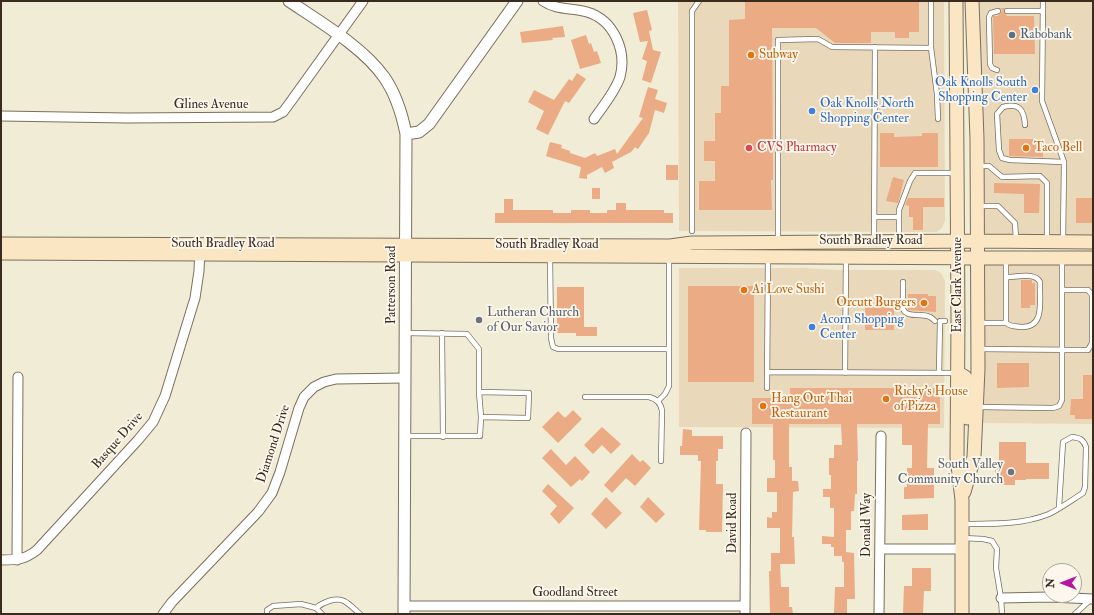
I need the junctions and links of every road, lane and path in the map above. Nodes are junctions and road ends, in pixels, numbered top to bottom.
1 (289, 1) edge
2 (363, 1) edge
3 (517, 1) edge
4 (543, 1) edge
5 (700, 1) edge
6 (930, 1) edge
7 (956, 1) edge
8 (972, 1) edge
9 (1043, 1) edge
10 (998, 11) dead end
11 (1007, 11) dead end
12 (1043, 11) junction
13 (339, 36) junction
14 (875, 47) junction
15 (930, 48) junction
16 (956, 69) junction
17 (997, 70) dead end
18 (1, 116) edge
19 (594, 119) dead end
20 (938, 119) dead end
21 (1025, 124) dead end
22 (406, 134) junction
23 (977, 139) junction
24 (1064, 162) junction
25 (977, 166) junction
26 (958, 173) junction
27 (977, 206) junction
28 (874, 217) junction
29 (899, 217) junction
30 (692, 231) dead end
31 (874, 241) junction
32 (899, 241) junction
33 (958, 241) junction
34 (978, 241) junction
35 (1016, 241) junction
36 (1047, 241) junction
37 (778, 242) junction
38 (836, 242) junction
39 (1063, 242) junction
40 (1093, 242) edge
41 (704, 243) junction
42 (1, 244) edge
43 (200, 249) junction
44 (406, 249) junction
45 (670, 251) junction
46 (1, 253) edge
47 (550, 255) junction
48 (768, 257) junction
49 (846, 258) junction
50 (978, 258) junction
51 (1006, 258) junction
52 (1062, 258) junction
53 (1093, 258) edge
54 (958, 259) junction
55 (1007, 277) junction
56 (903, 282) dead end
57 (1062, 290) junction
58 (935, 321) dead end
59 (945, 321) dead end
60 (978, 322) junction
61 (1006, 323) junction
62 (442, 332) junction
63 (406, 333) junction
64 (669, 349) junction
65 (978, 349) junction
66 (1062, 349) junction
67 (767, 372) junction
68 (845, 373) junction
69 (939, 373) junction
70 (958, 373) junction
71 (18, 377) dead end
72 (405, 378) junction
73 (767, 388) dead end
74 (479, 392) junction
75 (585, 397) dead end
76 (658, 401) junction
77 (976, 407) junction
78 (481, 417) junction
79 (746, 433) dead end
80 (405, 436) junction
81 (443, 436) junction
82 (880, 436) dead end
83 (974, 457) junction
84 (661, 461) dead end
85 (962, 500) junction
86 (1059, 507) junction
87 (961, 524) junction
88 (961, 544) junction
89 (880, 549) junction
90 (1, 560) edge
91 (17, 560) junction
92 (1001, 598) junction
93 (1092, 599) edge
94 (316, 608) junction
95 (404, 610) edge
96 (745, 610) edge
97 (163, 614) edge
98 (267, 614) edge
99 (322, 614) edge
100 (360, 614) edge
101 (879, 614) edge
102 (962, 614) edge
103 (1002, 614) edge
104 (1075, 614) edge

1 - 13 street, Patterson Road
2 - 13 street, Glines Avenue
3 - 22 street
4 - 19 street
5 - 30 lane
6 - 15 lane
7 - 16 main road, East Clark Avenue
8 - 23 main road, East Clark Avenue
9 - 12 lane
10 - 17 lane
11 - 12 lane
12 - 24 lane
13 - 18 street, Glines Avenue
13 - 22 street, Patterson Road
14 - 15 lane
14 - 28 lane
14 - 37 lane
15 - 20 lane
16 - 23 main road, East Clark Avenue
16 - 26 main road, East Clark Avenue
21 - 24 lane
22 - 44 street, Patterson Road
23 - 25 main road, East Clark Avenue
24 - 39 lane
25 - 27 main road, East Clark Avenue
25 - 36 lane
26 - 29 lane
26 - 33 main road, East Clark Avenue
27 - 34 main road, East Clark Avenue
27 - 35 lane
28 - 29 lane
28 - 31 lane
29 - 32 lane
31 - 32 main road, South Bradley Road
31 - 38 main road, South Bradley Road
32 - 33 main road, South Bradley Road
33 - 34 main road, South Bradley Road
33 - 54 main road, East Clark Avenue
34 - 35 main road, South Bradley Road
34 - 50 main road, East Clark Avenue
35 - 36 main road, South Bradley Road
36 - 39 main road, South Bradley Road
37 - 38 main road, South Bradley Road
37 - 41 main road, South Bradley Road
38 - 48 main road
39 - 40 main road, South Bradley Road
41 - 45 main road, South Bradley Road
41 - 48 main road
42 - 43 main road, South Bradley Road
43 - 44 main road, South Bradley Road
43 - 46 main road, South Bradley Road
43 - 91 street, Basque Drive
44 - 45 main road, South Bradley Road
44 - 47 main road, South Bradley Road
44 - 63 street, Patterson Road
45 - 47 main road, South Bradley Road
45 - 48 main road, South Bradley Road
45 - 64 lane
47 - 64 lane
48 - 49 main road, South Bradley Road
48 - 67 lane
49 - 54 main road, South Bradley Road
49 - 68 lane
50 - 51 main road, South Bradley Road
50 - 54 main road, South Bradley Road
50 - 60 main road, East Clark Avenue
51 - 52 main road, South Bradley Road
51 - 55 lane
52 - 53 main road, South Bradley Road
52 - 57 lane
54 - 70 main road, East Clark Avenue
55 - 61 lane
55 - 61 lane
56 - 58 lane
57 - 66 lane
57 - 66 lane
59 - 69 lane
60 - 61 lane
60 - 65 main road, East Clark Avenue
62 - 63 lane
62 - 74 lane
62 - 81 lane
63 - 72 street, Patterson Road
64 - 76 lane
65 - 66 lane
65 - 77 main road, East Clark Avenue
66 - 77 lane
67 - 68 lane
67 - 73 lane
68 - 69 lane
69 - 70 lane
70 - 83 main road
70 - 85 main road, East Clark Avenue
71 - 91 street
72 - 80 street, Patterson Road
72 - 97 street, Diamond Drive
74 - 78 lane
74 - 78 lane
75 - 76 lane
76 - 84 lane
77 - 83 main road, East Clark Avenue
78 - 81 lane
79 - 96 street, David Road
80 - 81 lane
80 - 95 street, Patterson Road
82 - 89 street, Donald Way
83 - 85 main road, East Clark Avenue
85 - 87 main road, East Clark Avenue
86 - 86 lane
86 - 87 lane
87 - 88 main road, East Clark Avenue
88 - 89 street
88 - 92 lane
88 - 102 main road, East Clark Avenue
89 - 101 street, Donald Way
90 - 91 street, Basque Drive
92 - 93 street
92 - 103 lane
93 - 104 lane
94 - 98 lane
94 - 99 lane
94 - 100 lane
95 - 96 street, Goodland Street

